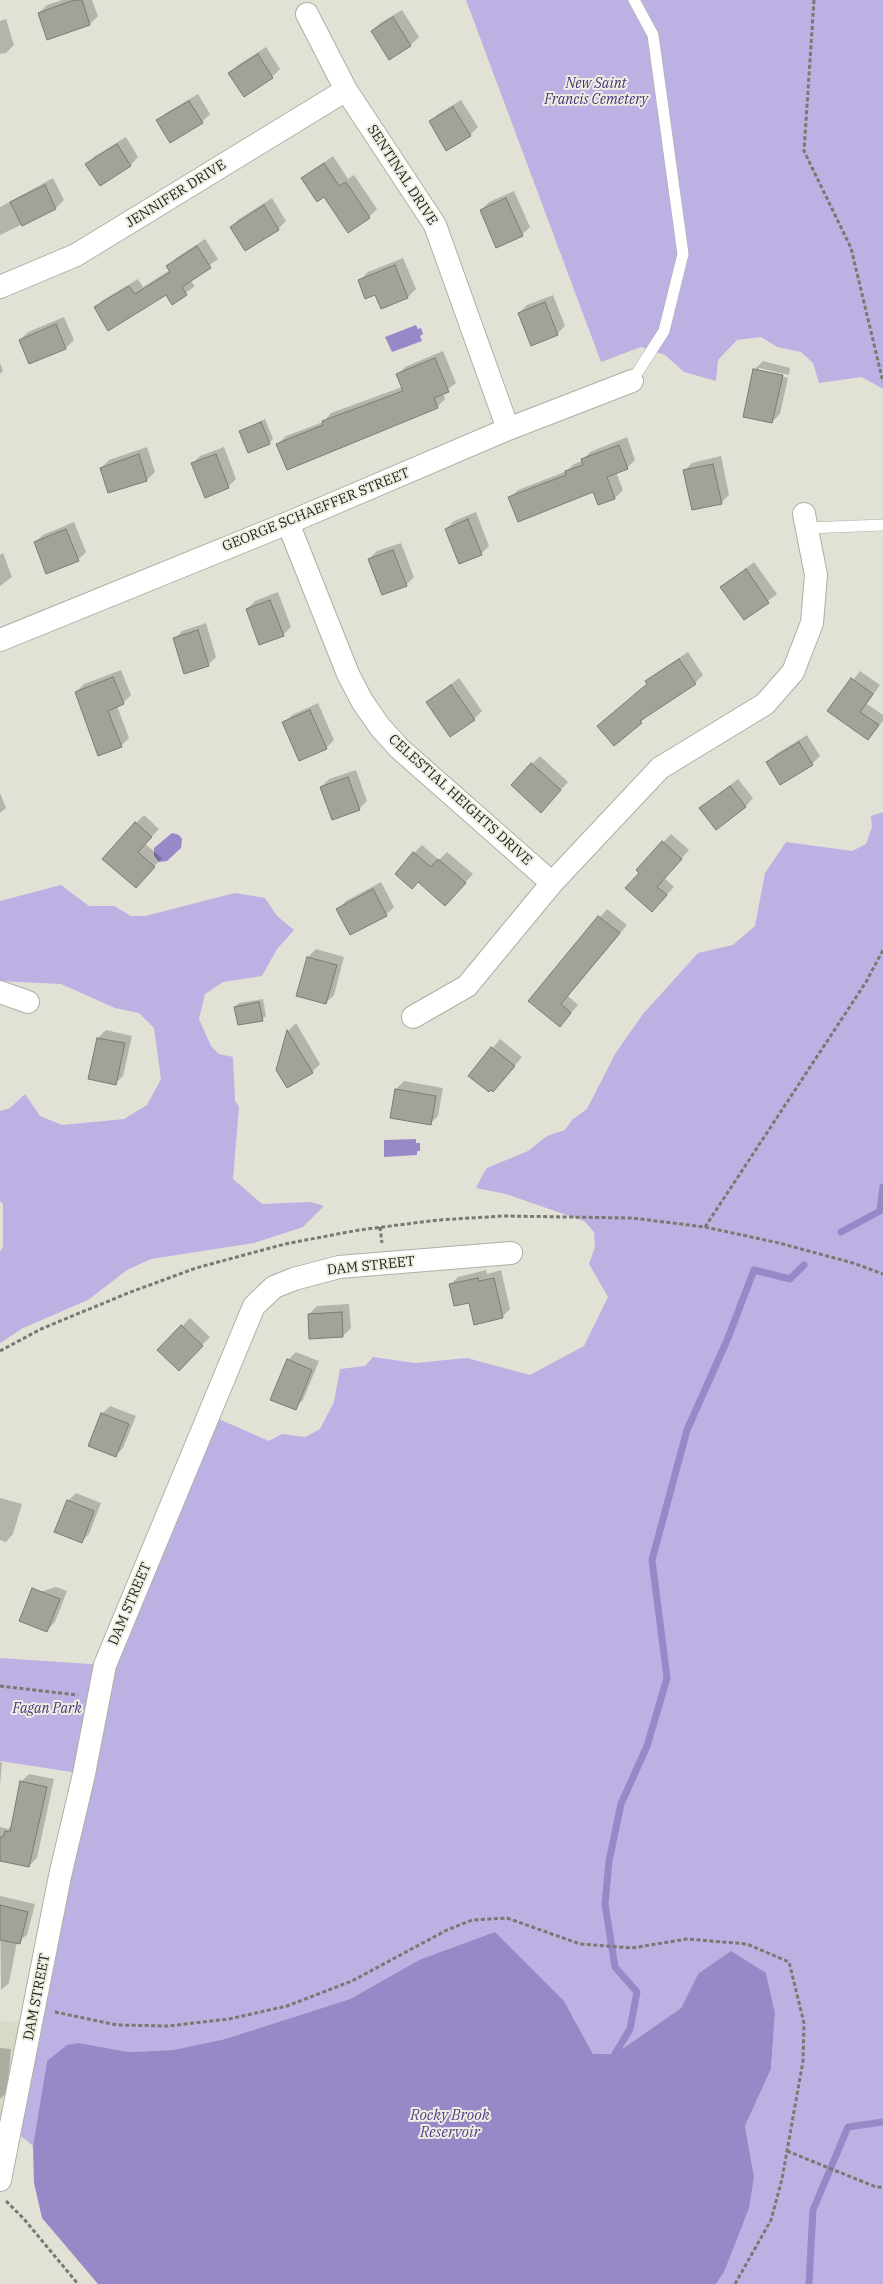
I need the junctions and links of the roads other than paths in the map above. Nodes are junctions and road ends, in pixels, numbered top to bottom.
1 (634, 0) edge
2 (307, 14) dead end
3 (346, 90) junction
4 (0, 287) edge
5 (632, 381) joint
6 (508, 429) junction
7 (805, 521) joint
8 (288, 523) junction
9 (883, 525) edge
10 (0, 640) edge
11 (552, 883) junction
12 (0, 992) edge
13 (28, 1002) dead end
14 (413, 1017) dead end
15 (511, 1253) dead end
16 (0, 2180) edge

1 - 5 lane
2 - 3 street, SENTINAL DRIVE
3 - 4 street, JENNIFER DRIVE
3 - 6 street, SENTINAL DRIVE
5 - 6 street, GEORGE SCHAEFFER STREET
6 - 8 street, GEORGE SCHAEFFER STREET
7 - 9 lane
7 - 11 street
8 - 10 street, GEORGE SCHAEFFER STREET
8 - 11 street, CELESTIAL HEIGHTS DRIVE
11 - 14 street
12 - 13 street
15 - 16 street, DAM STREET

